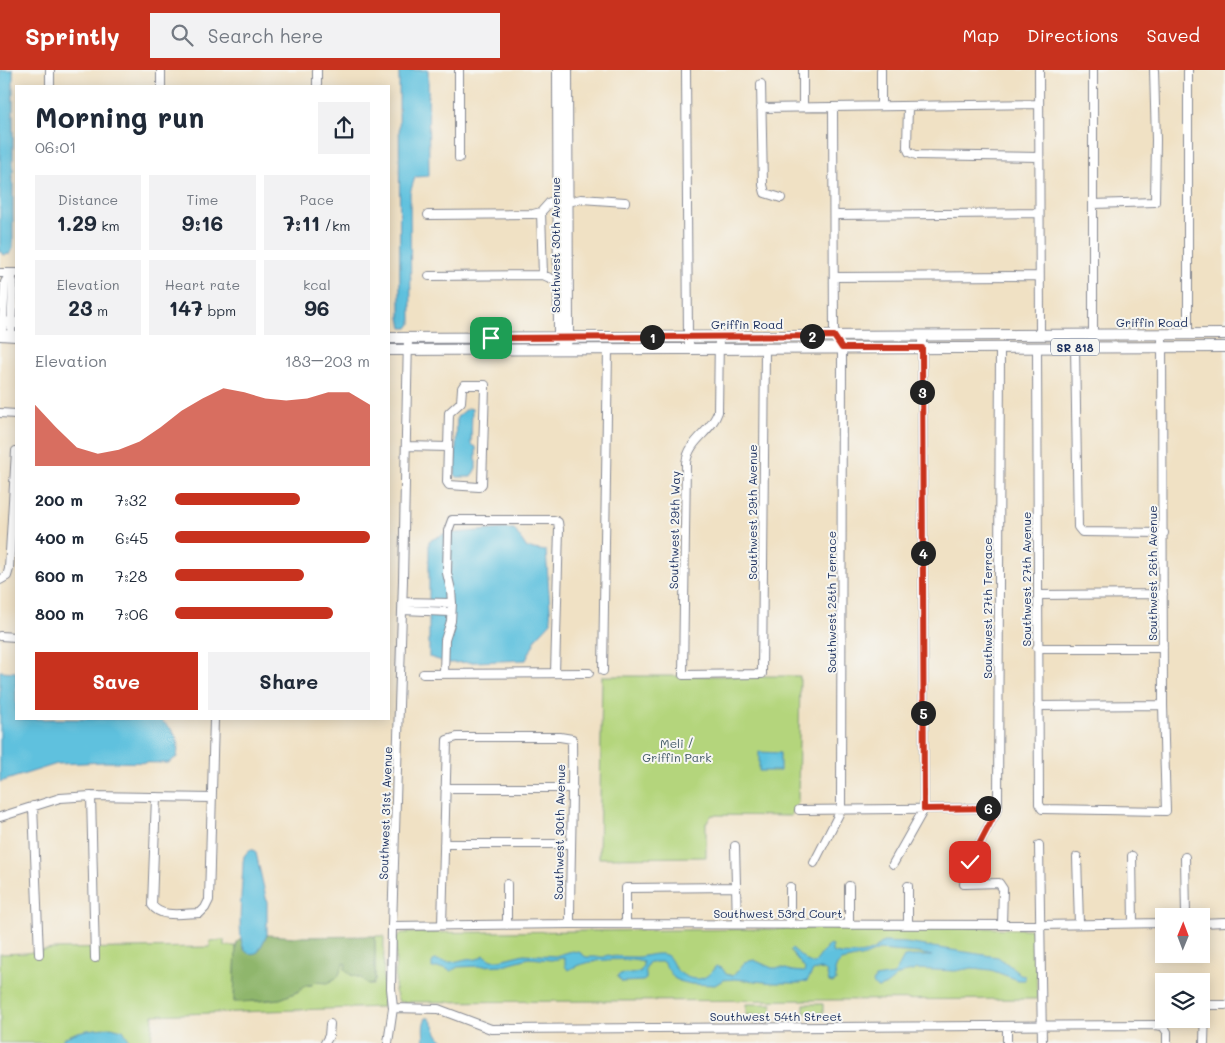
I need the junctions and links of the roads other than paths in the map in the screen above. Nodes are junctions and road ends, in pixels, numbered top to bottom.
1 (50, 70) edge
2 (161, 70) edge
3 (317, 70) edge
4 (459, 70) edge
5 (558, 70) edge
6 (567, 70) edge
7 (686, 70) edge
8 (803, 70) edge
9 (880, 70) edge
10 (1038, 70) edge
11 (1093, 70) edge
12 (1154, 70) edge
13 (1188, 70) edge
14 (760, 84) dead end
15 (50, 85) edge
16 (161, 85) edge
17 (317, 85) edge
18 (1039, 104) junction
19 (881, 106) junction
20 (908, 106) junction
21 (803, 107) junction
22 (833, 107) junction
23 (761, 108) junction
24 (1039, 157) junction
25 (459, 158) dead end
26 (781, 198) dead end
27 (563, 202) junction
28 (625, 202) dead end
29 (1092, 204) junction
30 (541, 212) junction
31 (1038, 213) junction
32 (428, 215) dead end
33 (834, 215) junction
34 (0, 273) edge
35 (13, 273) edge
36 (543, 275) junction
37 (429, 276) dead end
38 (1039, 276) junction
39 (834, 277) junction
40 (559, 282) junction
41 (8, 323) edge
42 (1162, 334) junction
43 (1188, 334) junction
44 (1225, 334) edge
45 (1040, 335) junction
46 (1059, 335) junction
47 (1093, 335) junction
48 (7, 336) edge
49 (719, 336) junction
50 (834, 336) junction
51 (922, 336) junction
52 (564, 337) junction
53 (688, 337) junction
54 (390, 338) edge
55 (408, 338) junction
56 (1162, 347) junction
57 (1225, 347) edge
58 (842, 348) junction
59 (922, 348) junction
60 (1000, 348) junction
61 (1018, 348) junction
62 (1037, 348) junction
63 (1075, 348) junction
64 (564, 349) junction
65 (608, 349) junction
66 (690, 349) junction
67 (719, 349) junction
68 (765, 349) junction
69 (390, 350) edge
70 (408, 350) junction
71 (0, 413) edge
72 (15, 414) edge
73 (406, 446) junction
74 (448, 447) junction
75 (15, 468) edge
76 (1164, 533) junction
77 (3, 578) edge
78 (1163, 594) junction
79 (1038, 595) junction
80 (402, 602) junction
81 (452, 603) junction
82 (402, 610) junction
83 (451, 612) junction
84 (0, 636) edge
85 (15, 636) edge
86 (1038, 648) junction
87 (1163, 648) junction
88 (603, 671) dead end
89 (444, 673) junction
90 (556, 673) junction
91 (589, 673) dead end
92 (423, 674) dead end
93 (683, 675) joint
94 (1038, 706) junction
95 (1163, 706) junction
96 (214, 720) edge
97 (445, 788) junction
98 (573, 788) junction
99 (91, 796) junction
100 (156, 797) junction
101 (212, 798) junction
102 (32, 806) junction
103 (998, 808) junction
104 (1042, 808) joint
105 (924, 809) junction
106 (799, 810) dead end
107 (841, 810) junction
108 (0, 817) edge
109 (444, 844) junction
110 (570, 844) junction
111 (1039, 845) dead end
112 (735, 846) dead end
113 (1132, 856) dead end
114 (1077, 857) dead end
115 (1185, 857) dead end
116 (970, 862) dead end
117 (814, 863) dead end
118 (893, 864) dead end
119 (507, 884) dead end
120 (964, 884) dead end
121 (849, 886) dead end
122 (908, 886) dead end
123 (736, 887) junction
124 (790, 887) dead end
125 (1186, 908) edge
126 (1225, 922) edge
127 (1133, 923) junction
128 (1155, 923) edge
129 (1210, 923) edge
130 (570, 924) junction
131 (626, 924) junction
132 (737, 924) junction
133 (908, 924) junction
134 (1002, 924) junction
135 (1040, 924) junction
136 (1079, 924) junction
137 (442, 925) junction
138 (508, 925) junction
139 (790, 925) junction
140 (849, 925) junction
141 (392, 926) junction
142 (39, 954) dead end
143 (95, 958) dead end
144 (1225, 1005) edge
145 (393, 1008) junction
146 (330, 1024) dead end
147 (1007, 1026) junction
148 (1042, 1026) junction
149 (325, 1043) edge
150 (388, 1043) edge
151 (1006, 1043) edge
152 (1042, 1043) edge
153 (1168, 1043) edge
154 (1204, 1043) edge

1 - 15 street
2 - 16 street
3 - 17 street
4 - 25 street
5 - 27 main road, Southwest 30th Avenue
6 - 27 main road, Southwest 30th Avenue
7 - 53 street
8 - 21 street
9 - 19 street
10 - 18 street
11 - 29 street
12 - 29 street
13 - 43 street
14 - 23 street
18 - 20 street
18 - 24 street
19 - 20 street
19 - 22 street
20 - 24 street
21 - 22 street
21 - 23 street
22 - 33 street
23 - 26 street
24 - 31 street
27 - 28 street
27 - 30 street
27 - 40 main road, Southwest 30th Avenue
27 - 52 main road, Southwest 30th Avenue
29 - 47 street
30 - 32 street
30 - 36 street
31 - 33 street
31 - 38 street
33 - 39 street
34 - 35 street
35 - 41 street
36 - 37 street
36 - 40 street
38 - 39 street
38 - 45 street
39 - 50 street
40 - 52 main road, Southwest 30th Avenue
41 - 48 street
42 - 43 main road, Griffin Road / SR 818
42 - 47 main road, Griffin Road / SR 818
42 - 56 street, Southwest 26th Avenue
43 - 44 main road, Griffin Road / SR 818
45 - 46 main road, Griffin Road / SR 818
45 - 51 main road, Griffin Road / SR 818
45 - 61 main road
46 - 47 main road, Griffin Road / SR 818
46 - 62 main road
49 - 50 main road, Griffin Road / SR 818
49 - 53 main road, Griffin Road / SR 818
49 - 67 street, Southwest 29th Way
50 - 51 main road, Griffin Road / SR 818
50 - 58 street
51 - 59 street
52 - 53 main road, Griffin Road / SR 818
52 - 55 main road, Griffin Road / SR 818
52 - 64 main road, Southwest 30th Avenue
53 - 66 street
54 - 55 main road, Griffin Road / SR 818
55 - 70 street, Southwest 31st Avenue
56 - 57 main road, Griffin Road / SR 818
56 - 63 main road, Griffin Road / SR 818
56 - 76 street, Southwest 26th Avenue
58 - 59 main road, Griffin Road / SR 818
58 - 68 main road, Griffin Road / SR 818
58 - 107 street, Southwest 28th Terrace
59 - 60 main road, Griffin Road / SR 818
59 - 105 street
60 - 61 main road, Griffin Road / SR 818
60 - 103 street, Southwest 27th Terrace
61 - 62 main road, Griffin Road / SR 818
62 - 63 main road, Griffin Road / SR 818
62 - 79 street, Southwest 27th Avenue
63 - 76 street
64 - 65 main road, Griffin Road / SR 818
64 - 70 main road, Griffin Road / SR 818
65 - 66 main road, Griffin Road / SR 818
65 - 88 street
66 - 67 main road, Griffin Road / SR 818
67 - 68 main road, Griffin Road / SR 818
67 - 93 street, Southwest 29th Way
68 - 93 street, Southwest 29th Avenue
69 - 70 main road, Griffin Road / SR 818
70 - 73 street, Southwest 31st Avenue
71 - 72 street
73 - 74 street
73 - 80 street, Southwest 31st Avenue
74 - 74 street
75 - 77 street
76 - 78 street, Southwest 26th Avenue
78 - 79 street
78 - 87 street, Southwest 26th Avenue
79 - 86 street, Southwest 27th Avenue
80 - 81 street
80 - 82 street, Southwest 31st Avenue
81 - 83 street
81 - 90 street
82 - 83 street
82 - 141 street, Southwest 31st Avenue
83 - 89 street
84 - 85 street
86 - 87 street
86 - 94 street, Southwest 27th Avenue
87 - 95 street, Southwest 26th Avenue
89 - 90 street
89 - 92 street
90 - 91 street
94 - 95 street
94 - 104 street, Southwest 27th Avenue
95 - 104 street, Southwest 26th Avenue
96 - 101 street
97 - 98 street
97 - 98 street, Southwest 30th Avenue
97 - 109 street
98 - 110 street, Southwest 30th Avenue
99 - 100 street
99 - 102 street
99 - 143 street
100 - 101 street
100 - 101 street
102 - 108 street
102 - 142 street
103 - 105 street
103 - 116 street, Southwest 27th Terrace
105 - 107 street
105 - 118 street
106 - 107 street
107 - 117 street, Southwest 28th Terrace
109 - 110 street
109 - 137 street
110 - 130 street, Southwest 30th Avenue
111 - 135 street
112 - 123 street
113 - 127 street
114 - 136 street
115 - 125 street
119 - 138 street
120 - 134 street
121 - 140 street
122 - 133 street
123 - 131 street
123 - 132 street
124 - 139 street
126 - 129 street
127 - 128 street, Southwest 53rd Court
127 - 136 street, Southwest 53rd Court
130 - 131 street, Southwest 53rd Court
130 - 138 street, Southwest 53rd Court
131 - 132 street, Southwest 53rd Court
132 - 139 street, Southwest 53rd Court
133 - 134 street, Southwest 53rd Court
133 - 140 street, Southwest 53rd Court
134 - 135 street, Southwest 53rd Court
135 - 136 street, Southwest 53rd Court
135 - 148 street
137 - 138 street, Southwest 53rd Court
137 - 141 street, Southwest 53rd Court
139 - 140 street, Southwest 53rd Court
141 - 145 street, Southwest 31st Avenue
144 - 154 street
145 - 147 street, Southwest 54th Street
145 - 150 street, Southwest 31st Avenue
146 - 149 street
147 - 148 street, Southwest 54th Street
147 - 151 street
148 - 152 street
148 - 153 street, Southwest 54th Street

